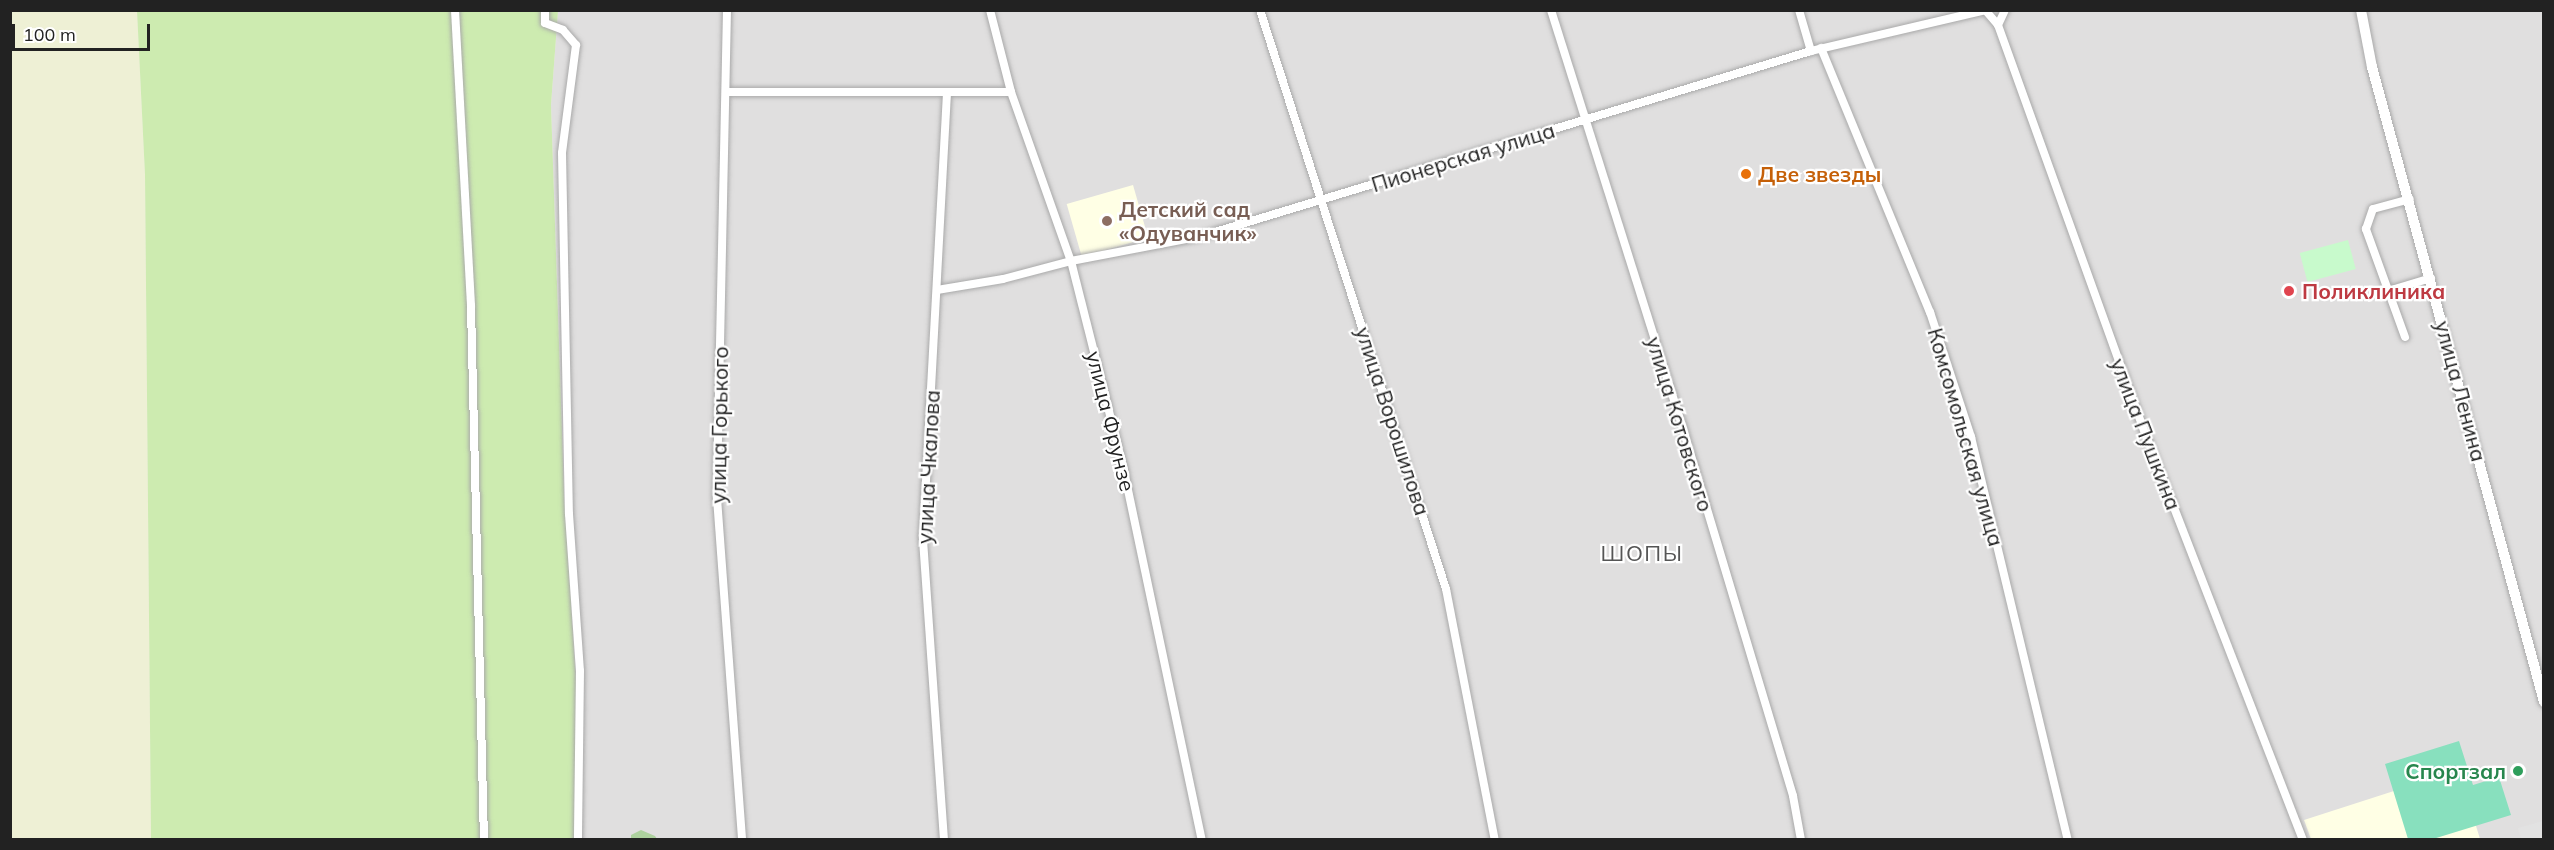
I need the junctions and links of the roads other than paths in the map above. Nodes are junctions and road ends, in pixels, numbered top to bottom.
1 (455, 10) edge
2 (545, 10) edge
3 (727, 10) edge
4 (990, 10) edge
5 (1260, 10) edge
6 (1551, 10) edge
7 (1799, 10) edge
8 (2005, 10) edge
9 (2361, 10) edge
10 (1986, 11) edge
11 (1998, 25) junction
12 (1821, 48) junction
13 (1811, 51) junction
14 (727, 92) junction
15 (1011, 92) junction
16 (947, 95) junction
17 (1583, 120) junction
18 (2410, 199) junction
19 (1321, 201) junction
20 (1071, 261) junction
21 (2431, 278) junction
22 (937, 290) junction
23 (2388, 291) junction
24 (2405, 337) dead end
25 (2544, 702) edge
26 (484, 840) edge
27 (578, 840) edge
28 (742, 840) edge
29 (944, 840) edge
30 (1202, 840) edge
31 (1495, 840) edge
32 (1801, 840) edge
33 (2068, 840) edge
34 (2303, 840) edge

1 - 26 street
2 - 27 street
3 - 14 street, улица Горького
4 - 15 street, улица Фрунзе
5 - 19 street, улица Ворошилова
6 - 17 street, улица Котовского
7 - 13 street
8 - 11 street
9 - 18 street, улица Ленина
10 - 11 street, улица Пушкина
10 - 12 street, Пионерская улица
11 - 34 street, улица Пушкина
12 - 13 street, Пионерская улица
12 - 33 street, Комсомольская улица
13 - 17 street, Пионерская улица
14 - 16 street
14 - 28 street, улица Горького
15 - 16 street
15 - 20 street, улица Фрунзе
16 - 22 street, улица Чкалова
17 - 19 street, Пионерская улица
17 - 32 street, улица Котовского
18 - 21 street, улица Ленина
18 - 23 street
19 - 20 street, Пионерская улица
19 - 31 street, улица Ворошилова
20 - 22 street, Пионерская улица
20 - 30 street, улица Фрунзе
21 - 23 street
21 - 25 street, улица Ленина
22 - 29 street, улица Чкалова
23 - 24 street

